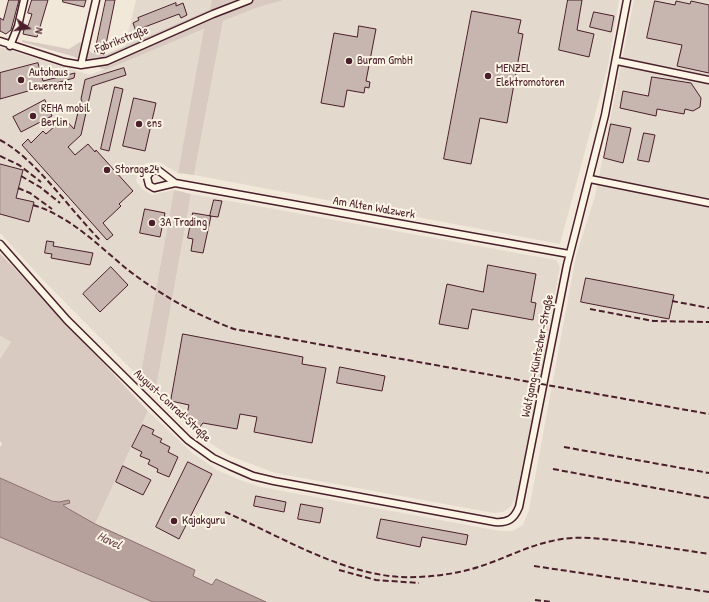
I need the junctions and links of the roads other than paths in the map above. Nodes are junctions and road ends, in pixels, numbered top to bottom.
1 (24, 0) edge
2 (96, 0) edge
3 (249, 0) edge
4 (628, 0) edge
5 (239, 1) edge
6 (0, 41) edge
7 (10, 46) junction
8 (616, 61) junction
9 (81, 65) junction
10 (709, 80) edge
11 (590, 179) junction
12 (175, 183) dead end
13 (709, 203) edge
14 (0, 244) edge
15 (569, 254) junction
16 (495, 522) joint

1 - 7 street
2 - 9 street
3 - 5 street, Fabrikstraße
4 - 8 street, Wolfgang-Küntscher-Straße
5 - 9 street, Fabrikstraße
6 - 7 street, Fabrikstraße
7 - 9 street, Fabrikstraße
8 - 10 street
8 - 11 street, Wolfgang-Küntscher-Straße
11 - 13 street
11 - 15 street, Wolfgang-Küntscher-Straße
12 - 15 street, Am Alten Walzwerk
14 - 16 street, August-Conrad-Straße
15 - 16 street, Wolfgang-Küntscher-Straße

